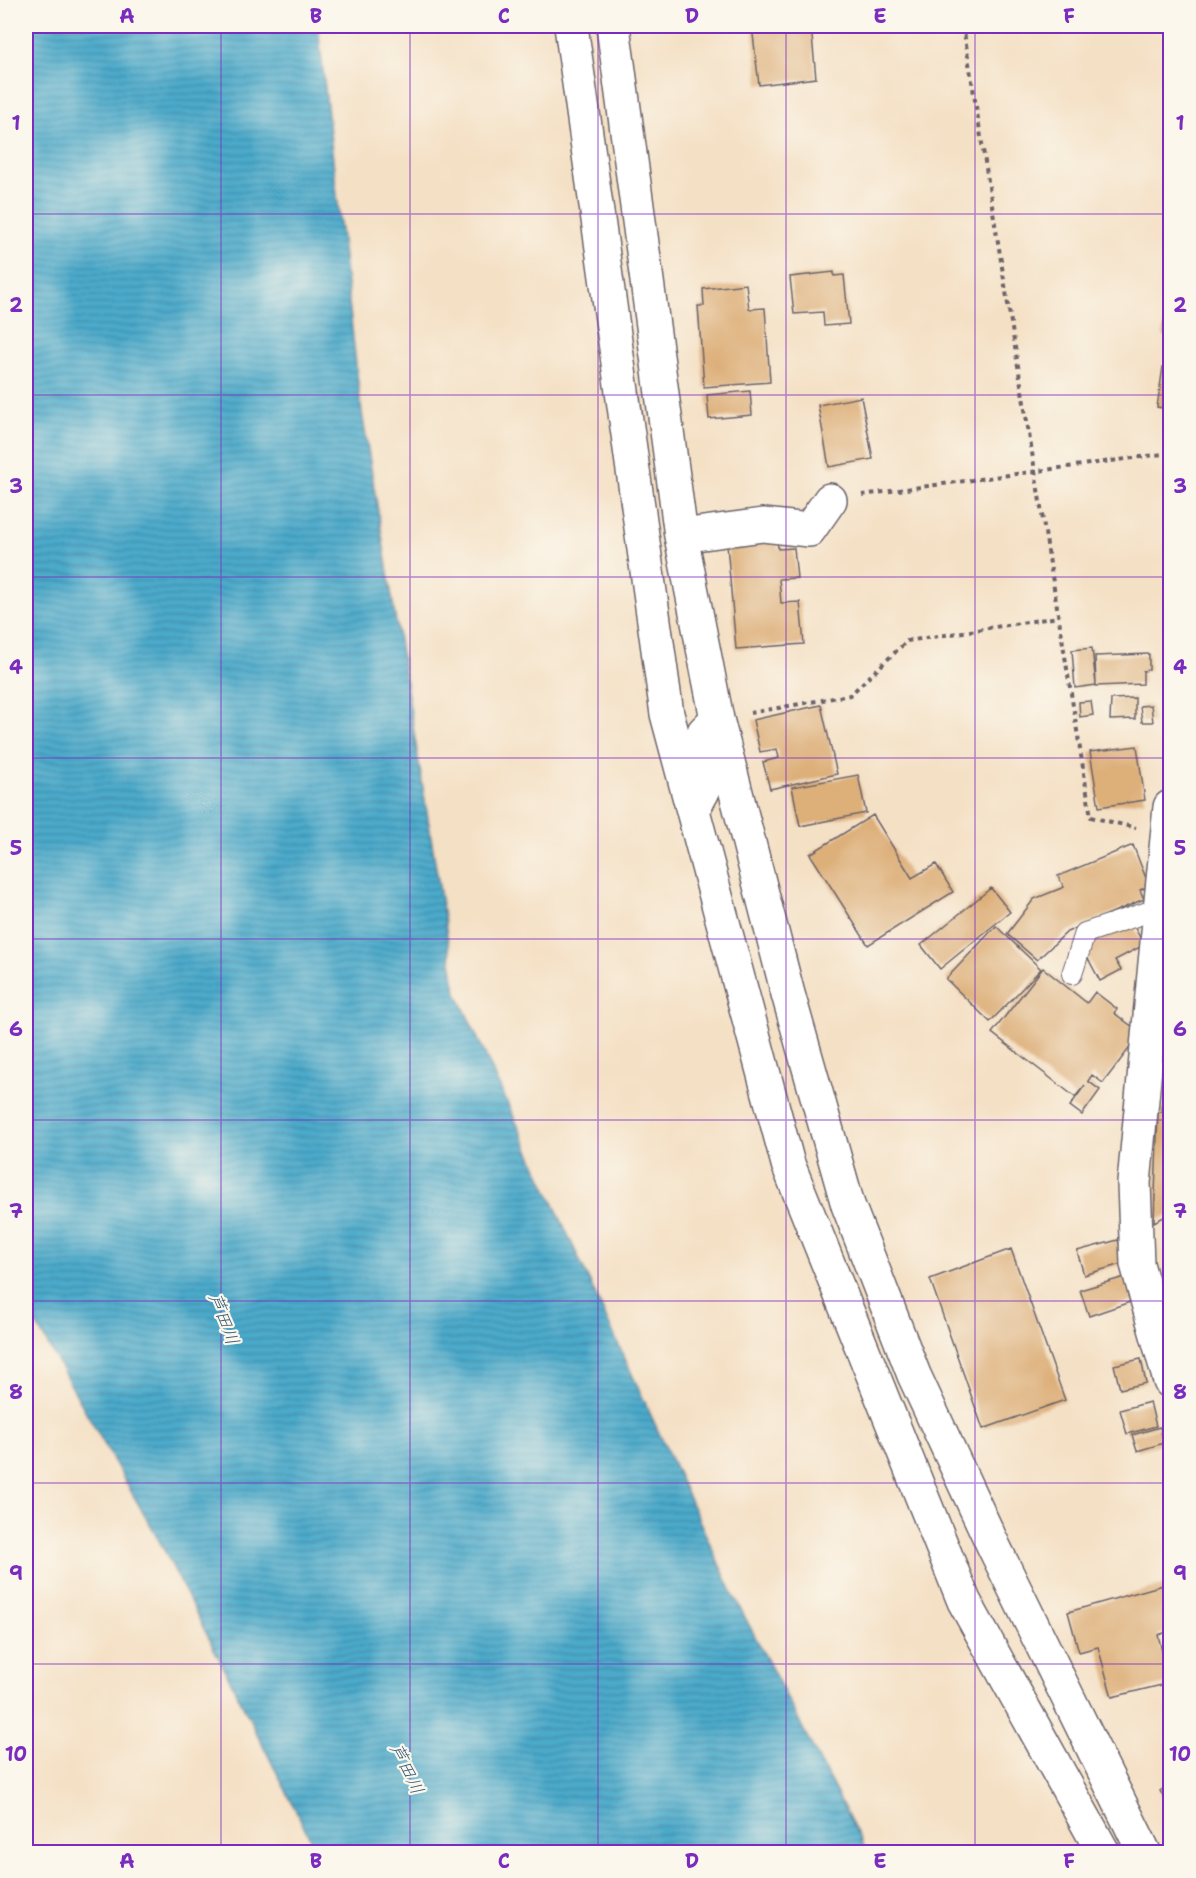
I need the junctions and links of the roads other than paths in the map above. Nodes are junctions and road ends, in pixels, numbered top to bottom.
1 (571, 26) edge
2 (613, 26) edge
3 (830, 500) road end
4 (681, 536) junction
5 (717, 719) junction
6 (693, 809) junction
7 (1168, 821) edge
8 (1160, 908) junction
9 (1071, 974) dead end
10 (1170, 1381) edge
11 (1103, 1852) edge
12 (1144, 1852) edge

1 - 6 street
2 - 4 street
3 - 4 street
4 - 5 street
5 - 6 street
5 - 12 street
6 - 11 street
7 - 8 street
8 - 9 lane
8 - 10 street

